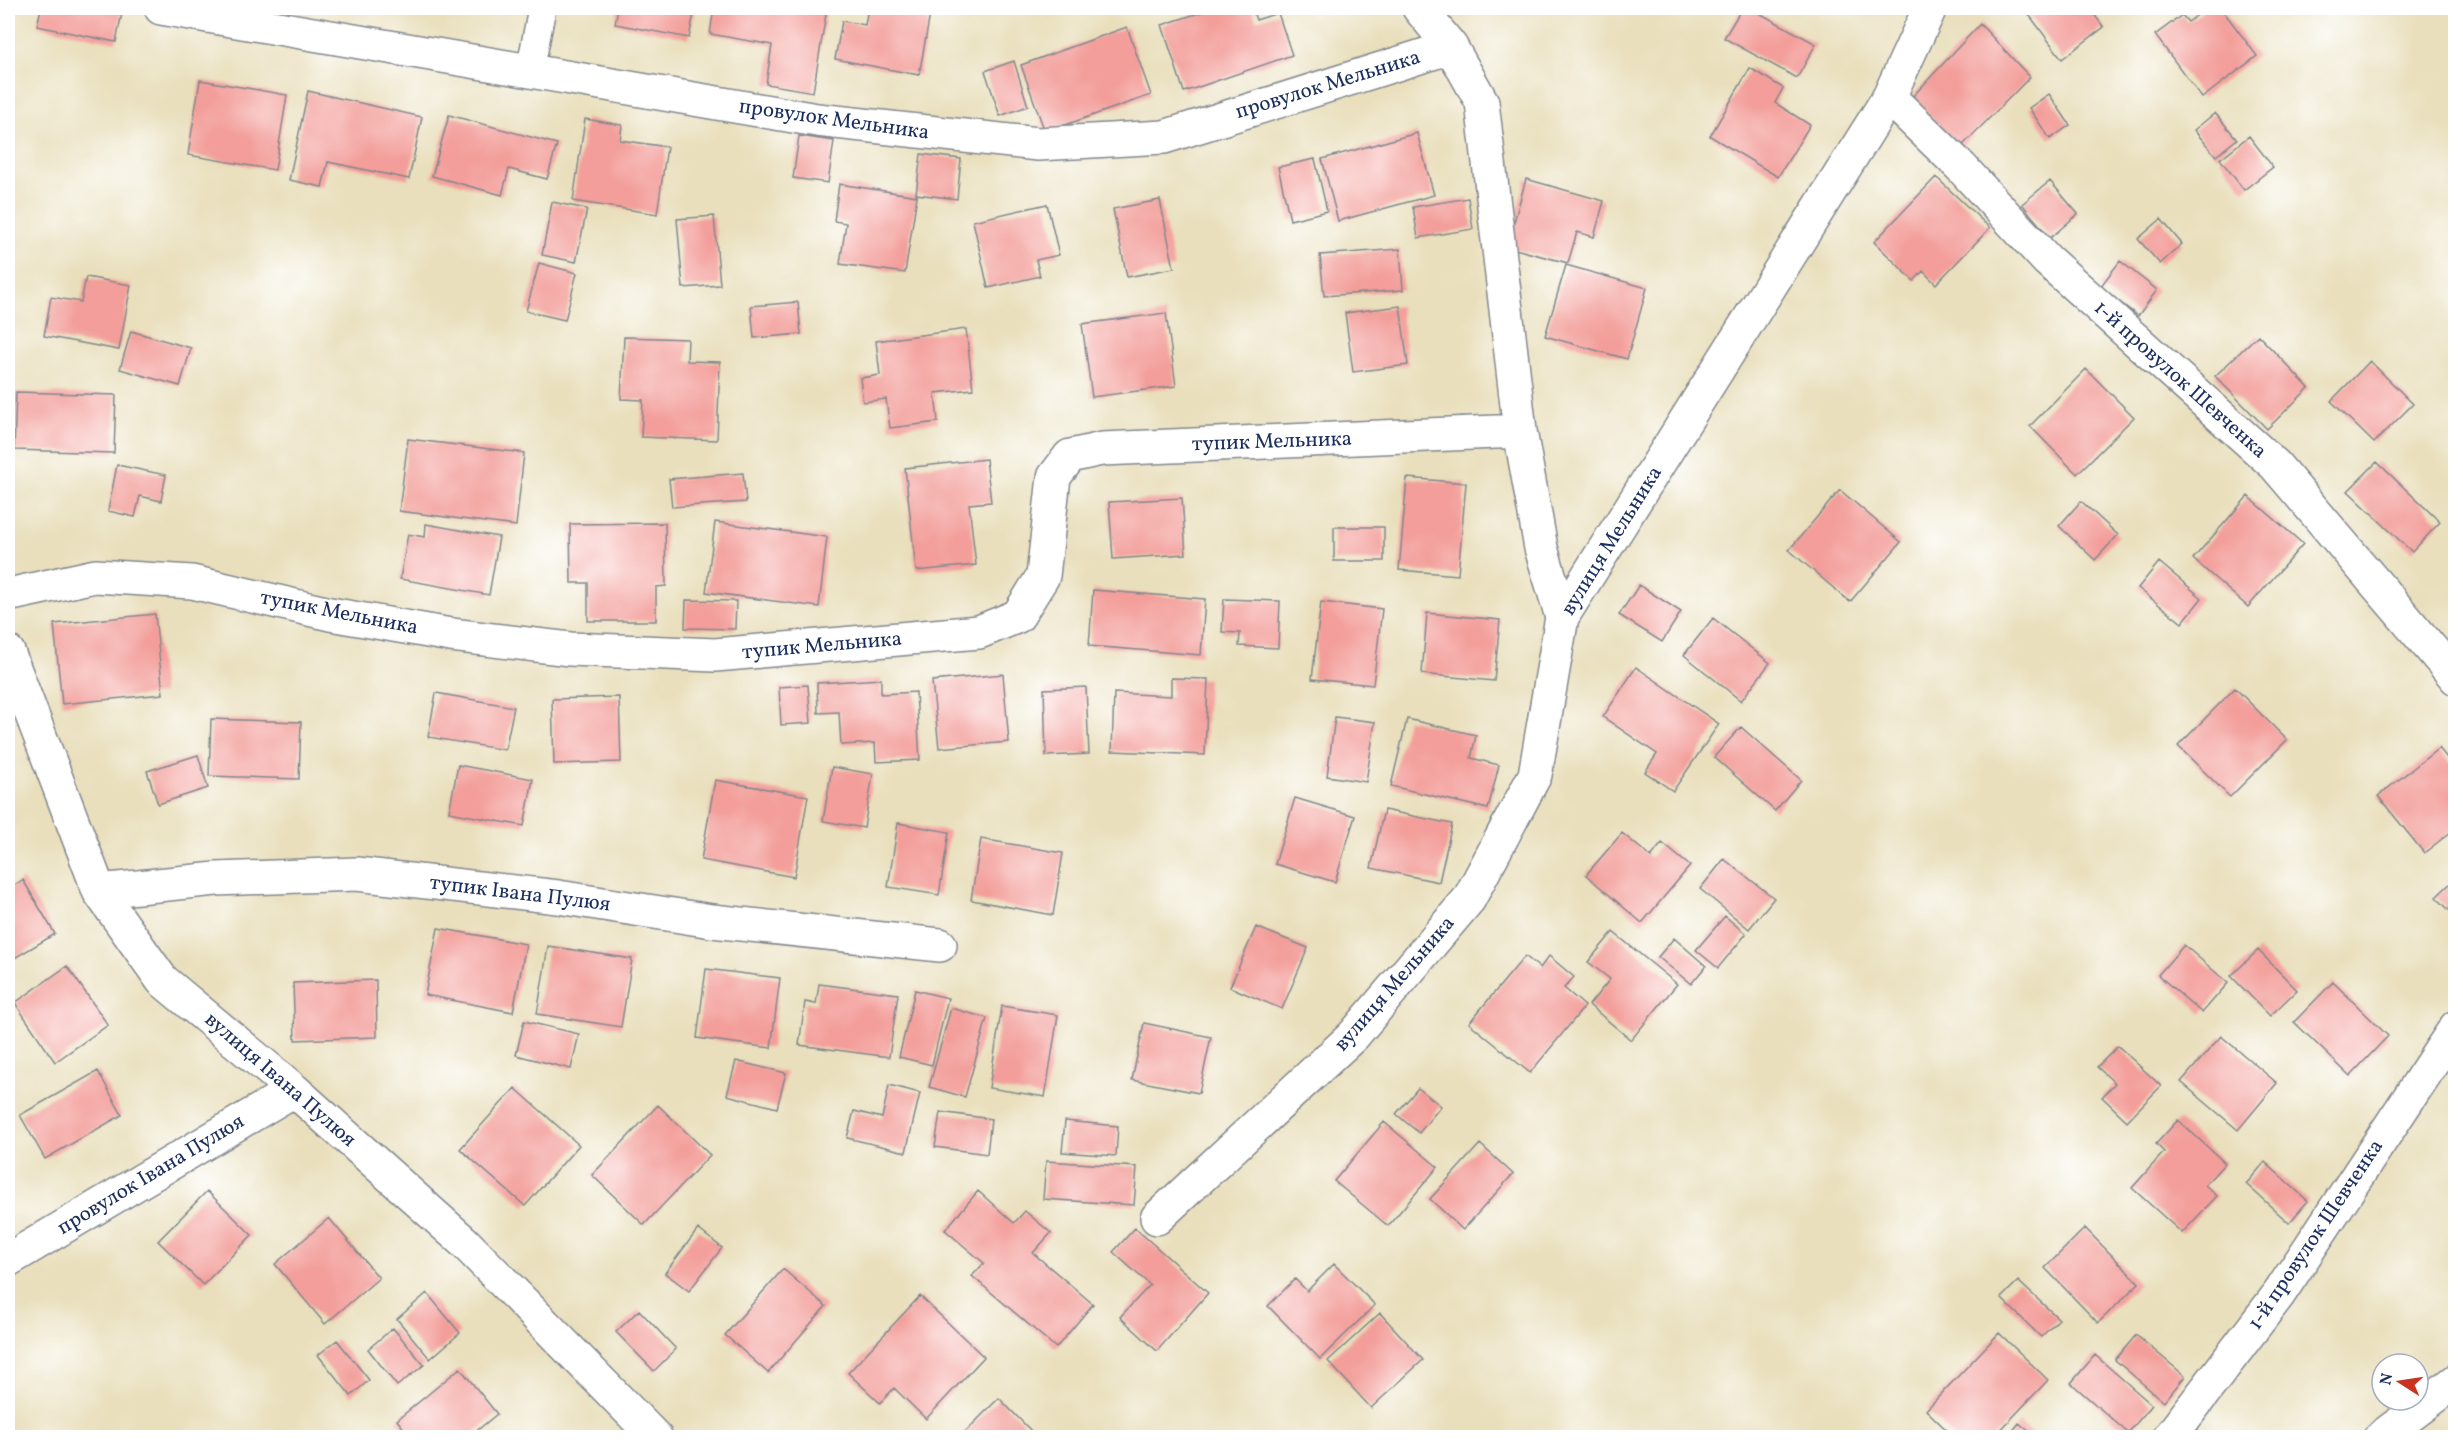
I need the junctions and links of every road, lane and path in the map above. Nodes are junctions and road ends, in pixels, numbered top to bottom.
1 (161, 8) edge
2 (542, 8) edge
3 (1419, 8) edge
4 (1930, 8) edge
5 (1451, 47) junction
6 (530, 71) junction
7 (1889, 97) junction
8 (1520, 431) junction
9 (8, 596) edge
10 (1562, 617) junction
11 (8, 652) edge
12 (2456, 678) edge
13 (99, 891) junction
14 (940, 945) dead end
15 (2456, 1027) edge
16 (294, 1090) junction
17 (1157, 1218) dead end
18 (8, 1260) edge
19 (2456, 1381) edge
20 (656, 1437) edge
21 (2169, 1437) edge
22 (2380, 1437) edge

1 - 6 street, провулок Мельника
2 - 6 lane
3 - 5 street, провулок Мельника
4 - 7 street, вулиця Мельника
5 - 6 street, провулок Мельника
5 - 8 street
7 - 10 street, вулиця Мельника
7 - 12 street, 1-й провулок Шевченка
8 - 9 street, тупик Мельника
8 - 10 street
10 - 17 street, вулиця Мельника
11 - 13 street, вулиця Івана Пулюя
13 - 14 street, тупик Івана Пулюя
13 - 16 street, вулиця Івана Пулюя
15 - 21 street, 1-й провулок Шевченка
16 - 18 street, провулок Івана Пулюя
16 - 20 street, вулиця Івана Пулюя
19 - 22 street

